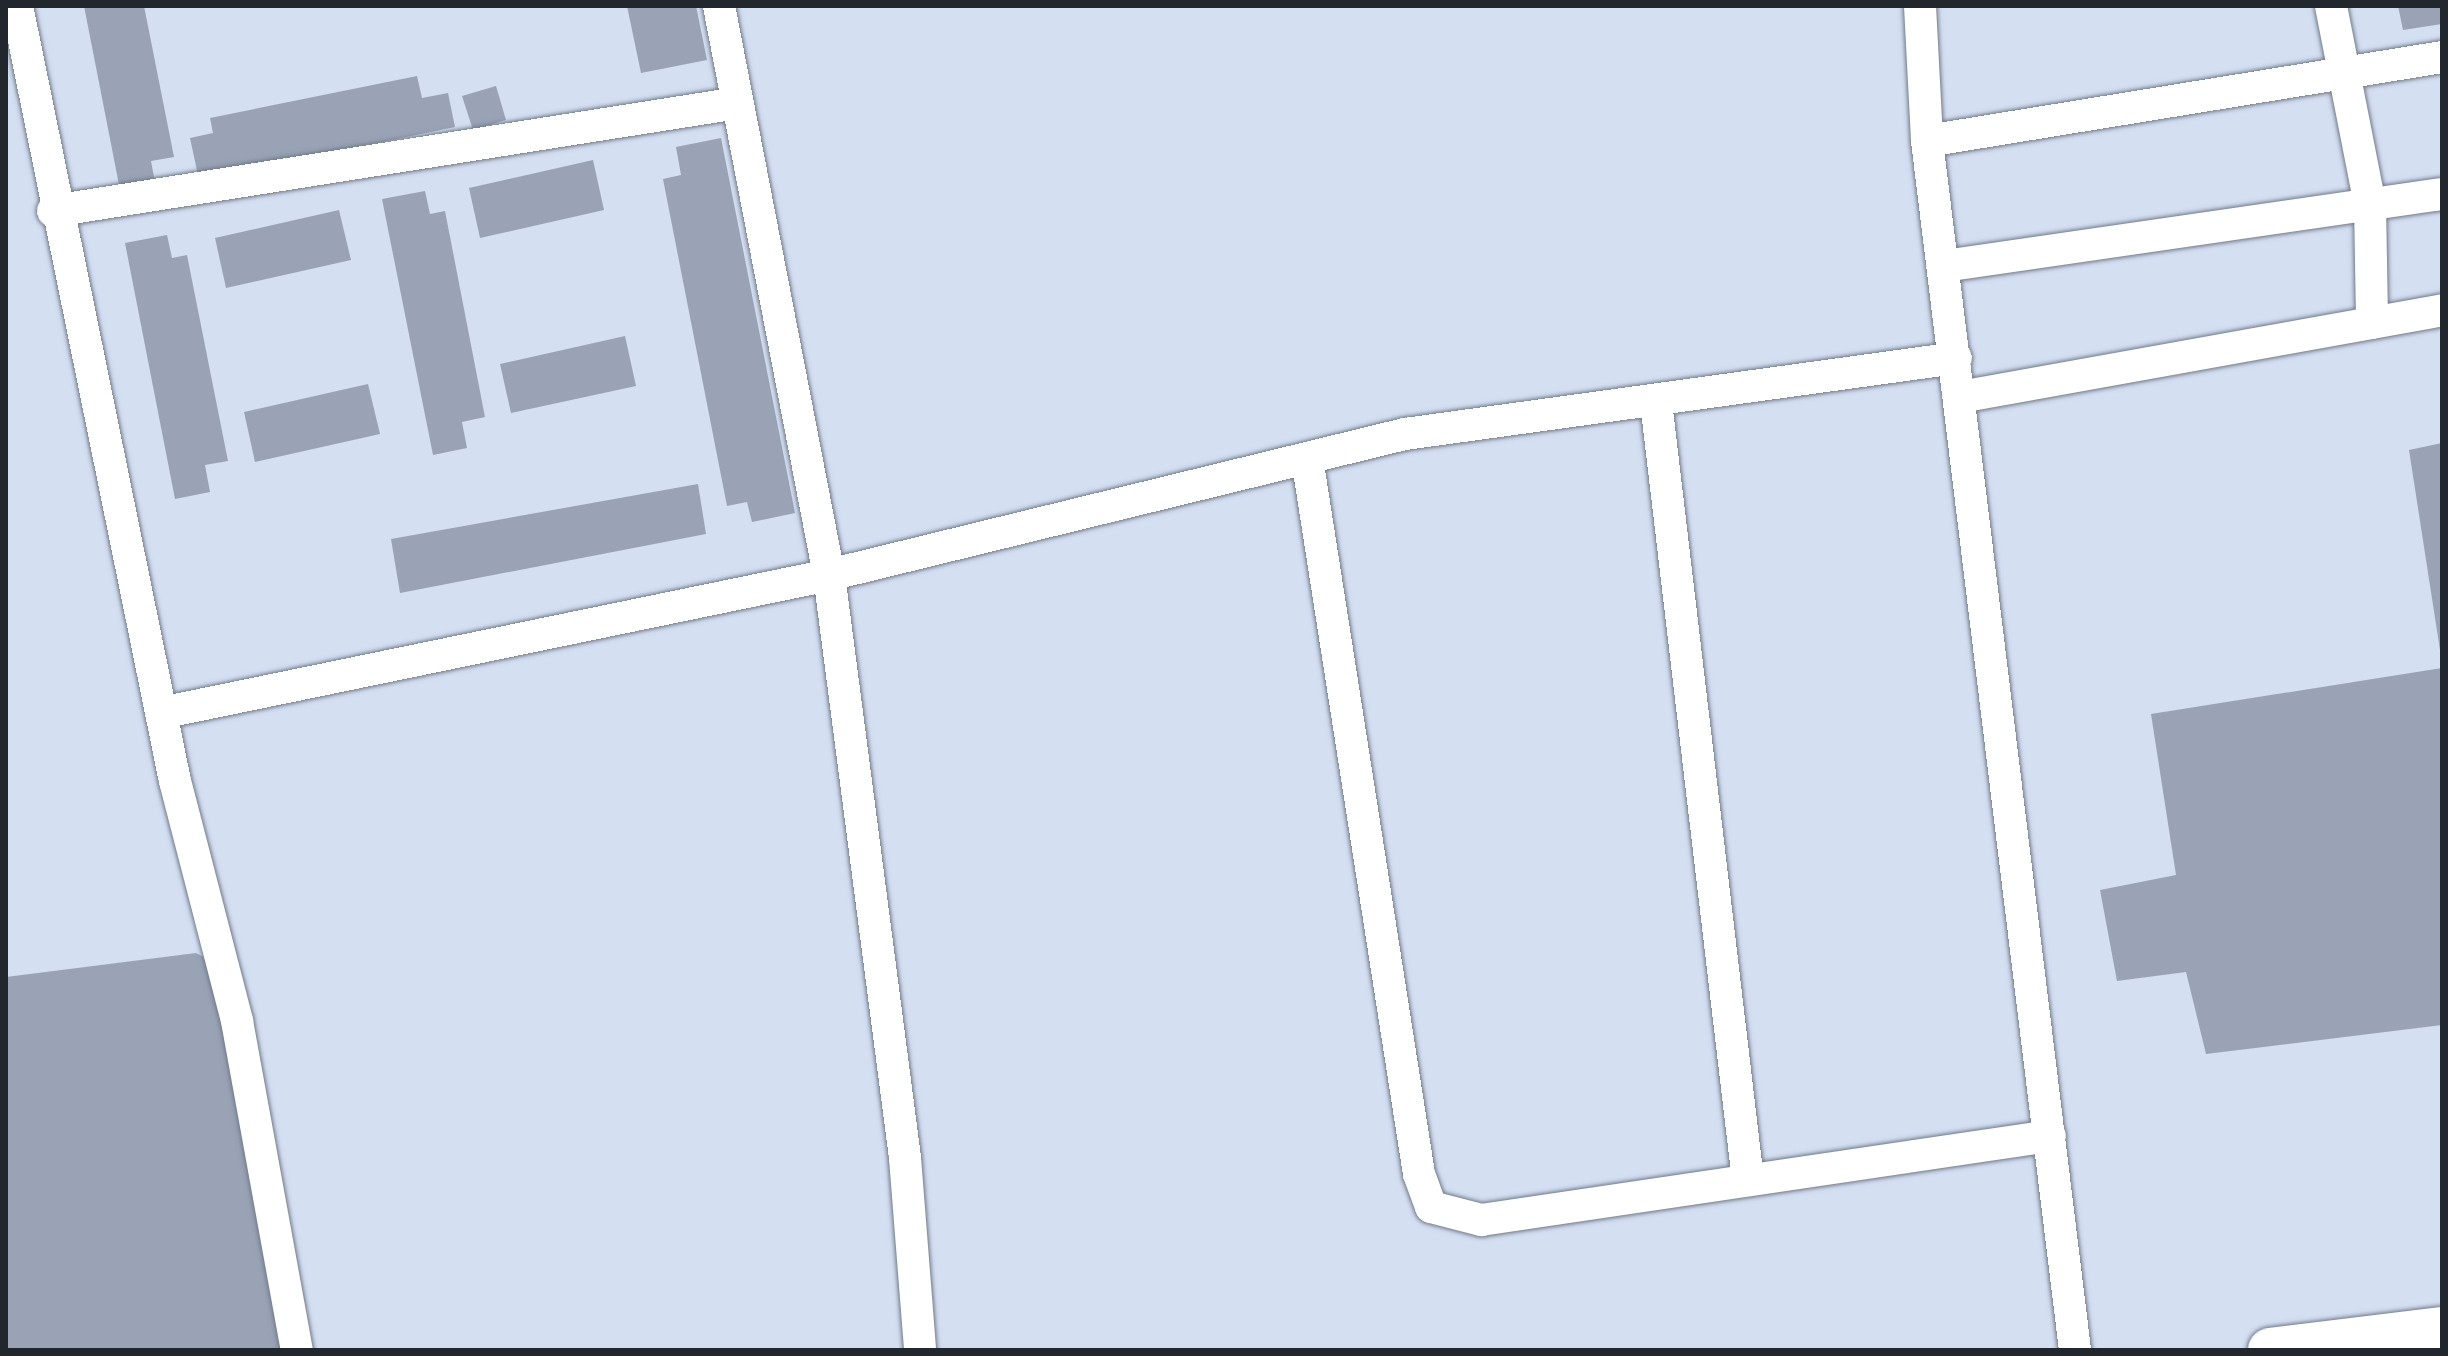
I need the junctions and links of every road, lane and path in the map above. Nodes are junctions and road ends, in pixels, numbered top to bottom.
1 (17, 6) edge
2 (719, 6) edge
3 (1920, 6) edge
4 (2331, 6) edge
5 (2442, 57) edge
6 (2345, 75) junction
7 (738, 103) junction
8 (1927, 141) junction
9 (2442, 194) edge
10 (2370, 204) junction
11 (53, 211) junction
12 (1944, 266) junction
13 (2442, 310) edge
14 (2372, 323) junction
15 (1956, 358) junction
16 (1960, 397) junction
17 (1656, 402) junction
18 (1307, 458) junction
19 (829, 575) junction
20 (161, 713) junction
21 (2050, 1136) junction
22 (1748, 1180) junction
23 (2442, 1329) edge
24 (297, 1350) edge
25 (920, 1350) edge
26 (2075, 1350) edge
27 (2270, 1350) edge

1 - 11 street
2 - 7 street
3 - 8 street
4 - 6 street
5 - 6 street
6 - 8 street
6 - 10 street
7 - 11 street
7 - 19 street
8 - 12 street
9 - 10 street
10 - 12 street
10 - 14 street
11 - 20 street
12 - 15 street
13 - 14 street
14 - 16 street
15 - 16 street
15 - 17 street
16 - 21 street
17 - 18 street
17 - 22 street
18 - 19 street
18 - 22 street
19 - 20 street
19 - 25 street
20 - 24 street
21 - 22 street
21 - 26 street
23 - 27 main road

